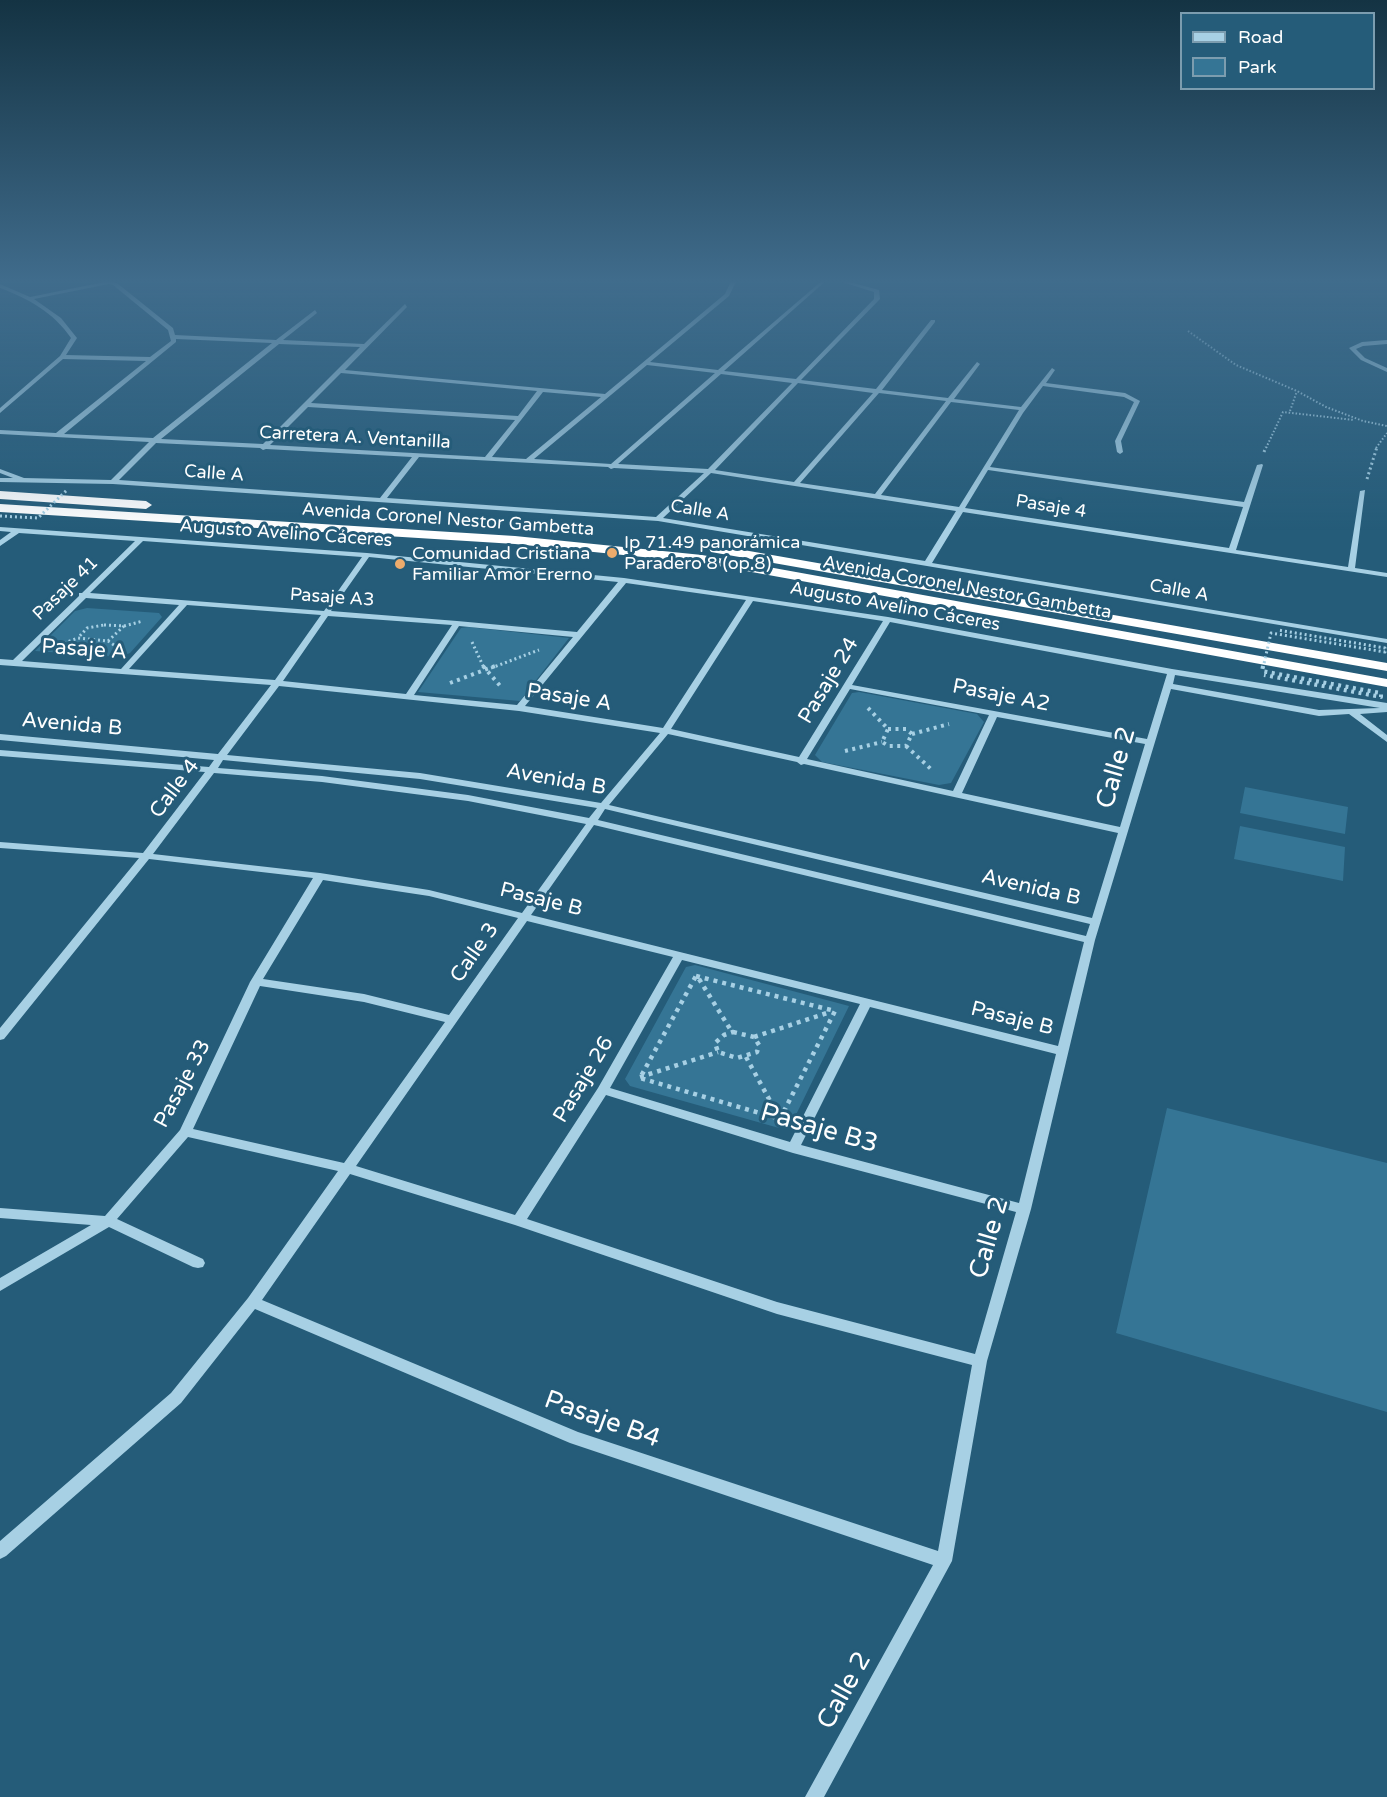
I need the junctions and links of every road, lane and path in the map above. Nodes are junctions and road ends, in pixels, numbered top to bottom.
1 (55, 363) edge
2 (145, 363) edge
3 (253, 363) edge
4 (347, 363) edge
5 (645, 363) joint
6 (730, 363) edge
7 (815, 363) edge
8 (900, 363) edge
9 (1233, 363) edge
10 (1372, 363) edge
11 (977, 364) dead end
12 (1052, 370) dead end
13 (1387, 370) edge
14 (339, 371) junction
15 (719, 372) junction
16 (798, 380) junction
17 (1042, 384) junction
18 (542, 389) junction
19 (878, 391) junction
20 (1297, 391) junction
21 (606, 396) junction
22 (948, 400) junction
23 (306, 405) junction
24 (1024, 409) junction
25 (0, 411) edge
26 (1290, 411) junction
27 (519, 418) junction
28 (1363, 421) junction
29 (1387, 426) edge
30 (0, 432) edge
31 (1387, 433) edge
32 (58, 435) junction
33 (154, 441) junction
34 (263, 448) junction
35 (1119, 452) dead end
36 (416, 456) junction
37 (487, 459) junction
38 (528, 461) junction
39 (1260, 465) joint
40 (610, 467) junction
41 (986, 468) junction
42 (0, 471) edge
43 (710, 471) junction
44 (0, 480) edge
45 (24, 480) junction
46 (113, 482) junction
47 (797, 482) junction
48 (68, 489) dead end
49 (1363, 491) joint
50 (0, 495) edge
51 (878, 495) junction
52 (381, 501) junction
53 (1246, 505) junction
54 (0, 508) edge
55 (962, 508) junction
56 (0, 516) edge
57 (658, 519) junction
58 (0, 529) edge
59 (18, 530) junction
60 (141, 539) junction
61 (0, 544) edge
62 (1232, 550) junction
63 (367, 555) junction
64 (928, 563) junction
65 (1351, 569) junction
66 (1387, 575) edge
67 (624, 580) junction
68 (82, 595) junction
69 (751, 598) junction
70 (185, 603) junction
71 (325, 613) junction
72 (888, 619) junction
73 (457, 623) junction
74 (1278, 630) dead end
75 (580, 635) junction
76 (471, 640) dead end
77 (108, 641) junction
78 (1387, 641) edge
79 (545, 648) dead end
80 (118, 656) dead end
81 (0, 662) edge
82 (15, 663) junction
83 (1387, 667) edge
84 (124, 670) junction
85 (485, 672) junction
86 (1172, 672) junction
87 (1264, 675) dead end
88 (277, 683) junction
89 (1387, 683) edge
90 (440, 686) dead end
91 (846, 686) junction
92 (1167, 686) junction
93 (506, 691) dead end
94 (409, 696) junction
95 (866, 705) dead end
96 (519, 708) junction
97 (1387, 708) edge
98 (994, 713) junction
99 (1353, 713) junction
100 (957, 722) dead end
101 (888, 729) junction
102 (666, 731) junction
103 (912, 734) junction
104 (0, 738) edge
105 (1387, 739) edge
106 (882, 742) junction
107 (1149, 742) junction
108 (906, 746) junction
109 (838, 752) dead end
110 (0, 753) edge
111 (222, 756) junction
112 (801, 762) junction
113 (211, 771) junction
114 (934, 773) dead end
115 (956, 795) junction
116 (603, 806) junction
117 (593, 822) junction
118 (1123, 831) junction
119 (0, 845) edge
120 (146, 856) junction
121 (320, 876) junction
122 (525, 915) junction
123 (1096, 922) junction
124 (1090, 940) junction
125 (679, 956) junction
126 (696, 976) junction
127 (256, 982) junction
128 (866, 1003) junction
129 (835, 1011) junction
130 (453, 1020) junction
131 (732, 1032) junction
132 (0, 1036) edge
133 (754, 1037) junction
134 (1062, 1051) junction
135 (718, 1052) junction
136 (746, 1058) junction
137 (639, 1078) junction
138 (603, 1090) junction
139 (780, 1119) junction
140 (184, 1132) junction
141 (793, 1148) junction
142 (345, 1168) junction
143 (1024, 1209) junction
144 (0, 1213) edge
145 (108, 1221) junction
146 (518, 1221) junction
147 (198, 1263) dead end
148 (0, 1285) edge
149 (253, 1302) junction
150 (980, 1361) junction
151 (0, 1551) edge
152 (944, 1560) junction
153 (814, 1797) edge

1 - 25 street
2 - 32 street
3 - 33 street
4 - 14 street
5 - 15 street
5 - 21 street
6 - 15 street
7 - 16 street
8 - 19 street
9 - 20 path
10 - 13 street
11 - 22 street
12 - 17 street
14 - 18 street
14 - 23 street
15 - 16 street
15 - 40 street
16 - 19 street
16 - 43 street
17 - 24 street
17 - 35 street
18 - 21 street
18 - 27 street
19 - 22 street
19 - 47 street
20 - 26 path
20 - 28 path
21 - 38 street
22 - 24 street
22 - 51 street
23 - 27 street
23 - 34 street
24 - 41 street
26 - 28 path
26 - 39 path
27 - 37 street
28 - 29 path
30 - 32 street, Carretera A. Ventanilla
31 - 49 path
32 - 33 street, Carretera A. Ventanilla
33 - 34 street, Carretera A. Ventanilla
33 - 46 street
34 - 36 street, Carretera A. Ventanilla
36 - 37 street, Carretera A. Ventanilla
36 - 52 street
37 - 38 street, Carretera A. Ventanilla
38 - 40 street, Carretera A. Ventanilla
39 - 53 street
40 - 43 street, Carretera A. Ventanilla
41 - 53 street
41 - 55 street
42 - 45 street
43 - 47 street, Pasaje 4
43 - 57 street
44 - 45 street, Calle A
45 - 46 street, Calle A
46 - 52 street, Calle A
47 - 51 street, Pasaje 4
48 - 56 path, bridge
49 - 65 street
50 - 83 highway, Avenida Coronel Nestor Gambetta
51 - 55 street, Pasaje 4
52 - 57 street, Calle A
53 - 62 street
54 - 89 highway, Avenida Coronel Nestor Gambetta
55 - 62 street, Pasaje 4
55 - 64 street
57 - 64 street, Calle A
58 - 59 street, Augusto Avelino Cáceres
59 - 60 street, Augusto Avelino Cáceres
59 - 61 street
60 - 63 street, Augusto Avelino Cáceres
60 - 68 street, Pasaje 41
62 - 65 street, Pasaje 4
63 - 67 street, Augusto Avelino Cáceres
63 - 71 street, Calle 4
64 - 78 street, Calle A
65 - 66 street, Pasaje 4
67 - 69 street, Augusto Avelino Cáceres
67 - 75 street
68 - 70 street, Pasaje A3
68 - 82 street, Pasaje 41
69 - 72 street, Augusto Avelino Cáceres
69 - 102 street, Calle 3
70 - 71 street, Pasaje A3
70 - 84 street
71 - 73 street, Pasaje A3
71 - 88 street, Calle 4
72 - 86 street, Augusto Avelino Cáceres
72 - 91 street, Pasaje 24
73 - 75 street, Pasaje A3
73 - 94 street
74 - 87 path, bridge
75 - 96 street
76 - 85 path
77 - 77 path
77 - 80 path
79 - 85 path
81 - 82 street, Pasaje A
82 - 84 street, Pasaje A
84 - 88 street, Pasaje A
85 - 90 path
85 - 93 path
86 - 92 street, Calle 2
86 - 97 street, Augusto Avelino Cáceres
88 - 94 street, Pasaje A
88 - 111 street, Calle 4
91 - 98 street, Pasaje A2
91 - 112 street, Pasaje 24
92 - 99 street
92 - 107 street, Calle 2
94 - 96 street, Pasaje A
95 - 101 path
96 - 102 street, Pasaje A
97 - 99 street
98 - 107 street, Pasaje A2
98 - 115 street
99 - 105 street
100 - 103 path
101 - 103 path
101 - 106 path
102 - 112 street, Pasaje A
102 - 116 street, Calle 3
103 - 108 path
104 - 111 street, Avenida B
106 - 108 path
106 - 109 path
107 - 118 street, Calle 2
108 - 114 path
110 - 113 street, Avenida B
111 - 113 street, Calle 4
111 - 116 street, Avenida B
112 - 115 street, Pasaje A
113 - 117 street, Avenida B
113 - 120 street, Calle 4
115 - 118 street, Pasaje A
116 - 117 street, Calle 3
116 - 123 street, Avenida B
117 - 122 street, Calle 3
117 - 124 street, Avenida B
118 - 123 street, Calle 2
119 - 120 street, Pasaje B
120 - 121 street, Pasaje B
120 - 132 street, Calle 4
121 - 122 street, Pasaje B
121 - 127 street, Pasaje 33
122 - 125 street, Pasaje B
122 - 130 street, Calle 3
123 - 124 street, Calle 2
124 - 134 street, Calle 2
125 - 128 street, Pasaje B
125 - 138 street, Pasaje 26
126 - 129 path
126 - 131 path
126 - 137 path
127 - 130 street
127 - 140 street, Pasaje 33
128 - 134 street, Pasaje B
128 - 141 street
129 - 133 path
129 - 139 path
130 - 142 street, Calle 3
131 - 133 path
131 - 135 path
133 - 136 path
134 - 143 street, Calle 2
135 - 136 path
135 - 137 path
136 - 139 path
137 - 139 path
138 - 141 street, Pasaje B3
138 - 146 street, Pasaje 26
140 - 142 street
140 - 145 street, Pasaje 33
141 - 143 street, Pasaje B3
142 - 146 street
142 - 149 street, Calle 3
143 - 150 street, Calle 2
144 - 145 street
145 - 147 street
145 - 148 street, Pasaje 33
146 - 150 street
149 - 151 street, Calle 3
149 - 152 street, Pasaje B4
150 - 152 street, Calle 2
152 - 153 street, Calle 2

